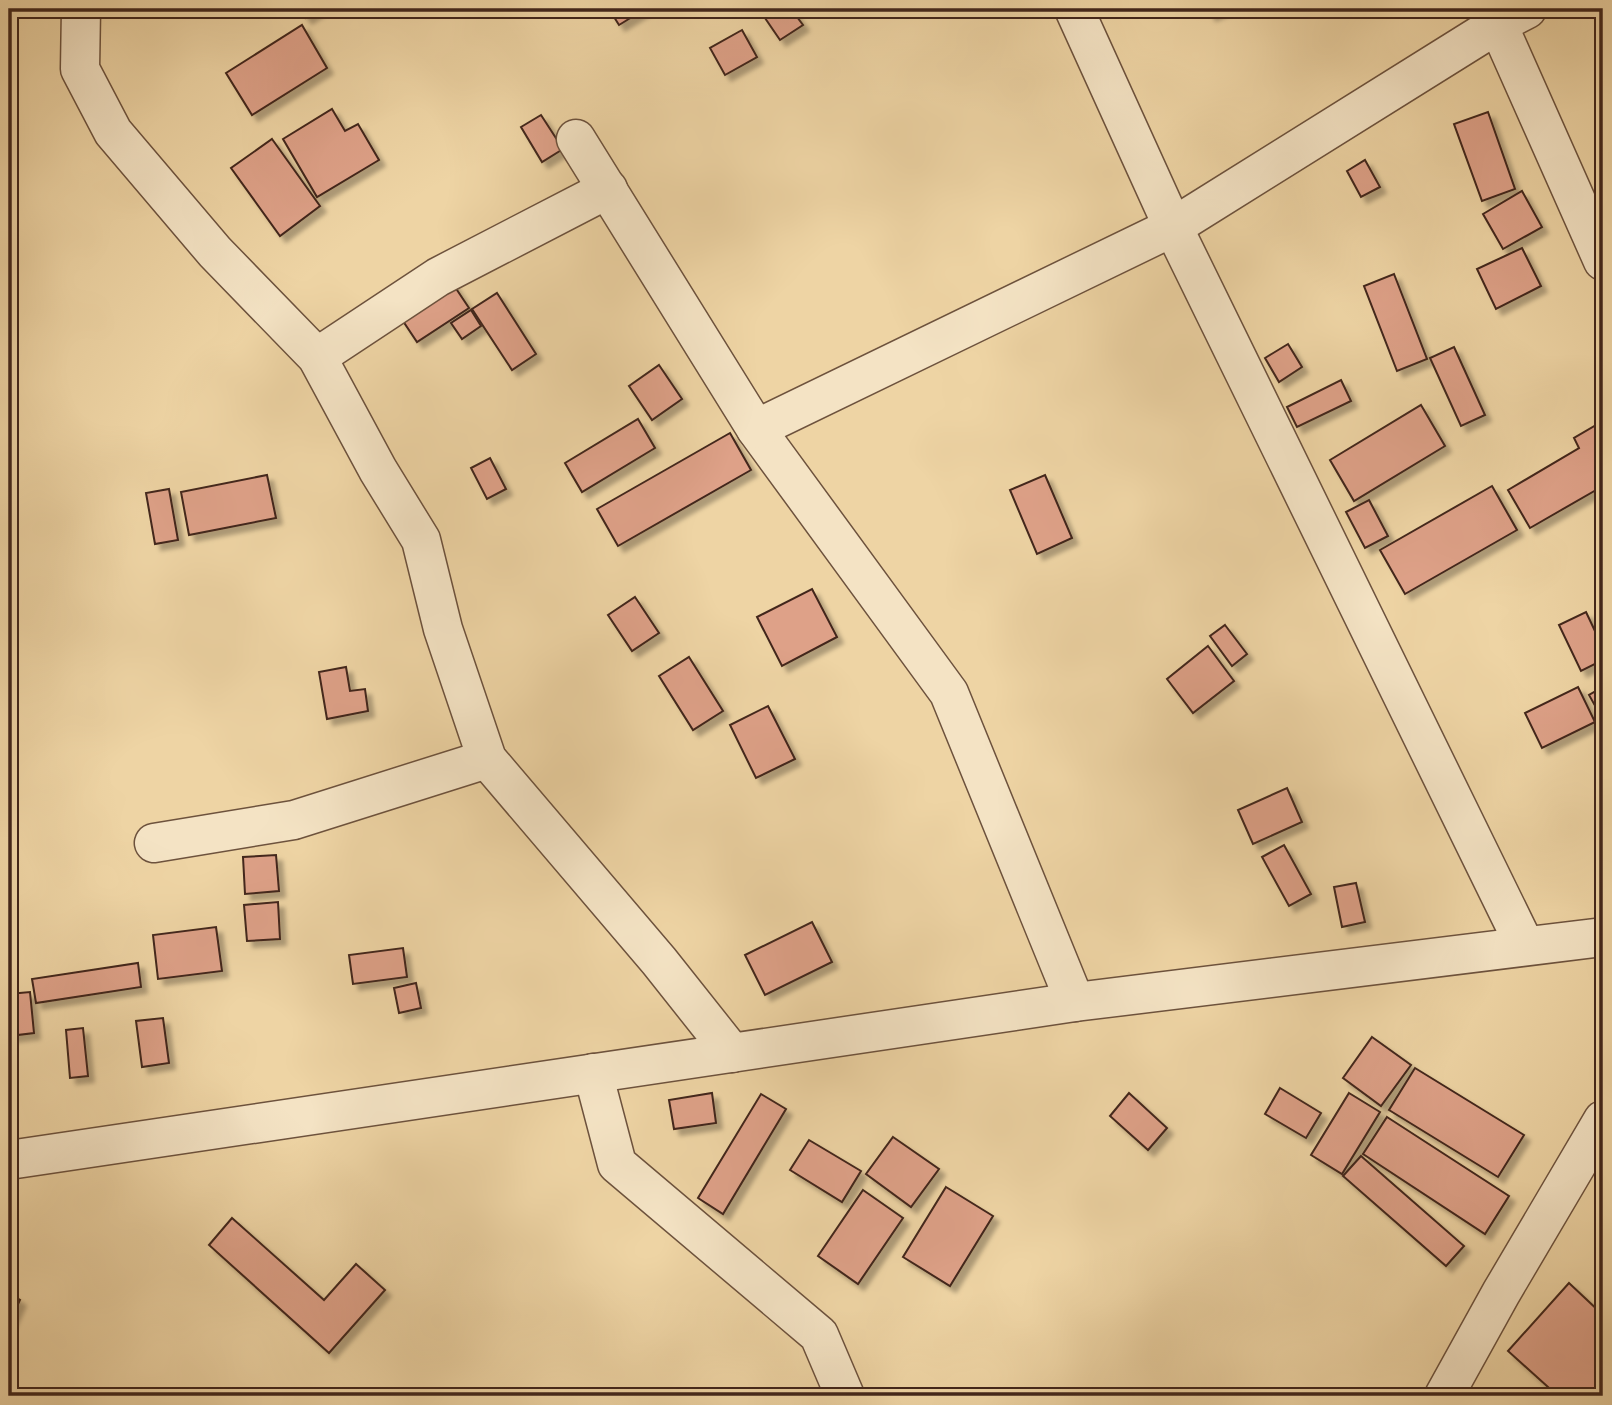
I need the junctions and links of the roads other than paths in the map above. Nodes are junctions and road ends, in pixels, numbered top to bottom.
1 (81, 9) edge
2 (1074, 9) edge
3 (1505, 14) edge
4 (576, 139) dead end
5 (608, 189) junction
6 (1173, 227) junction
7 (1603, 261) edge
8 (317, 357) junction
9 (756, 429) junction
10 (486, 759) junction
11 (154, 843) dead end
12 (1603, 937) edge
13 (1525, 946) junction
14 (1074, 1002) junction
15 (732, 1053) junction
16 (593, 1073) junction
17 (1603, 1120) edge
18 (9, 1160) edge
19 (845, 1396) edge
20 (1444, 1396) edge

1 - 8 street
2 - 6 street
3 - 6 street
3 - 7 street
4 - 5 street
5 - 8 street
5 - 9 street
6 - 9 street
6 - 13 street
8 - 10 street
9 - 14 street
10 - 11 street
10 - 15 street
12 - 13 street
13 - 14 street
14 - 15 street
15 - 16 street
16 - 18 street
16 - 19 street
17 - 20 street

